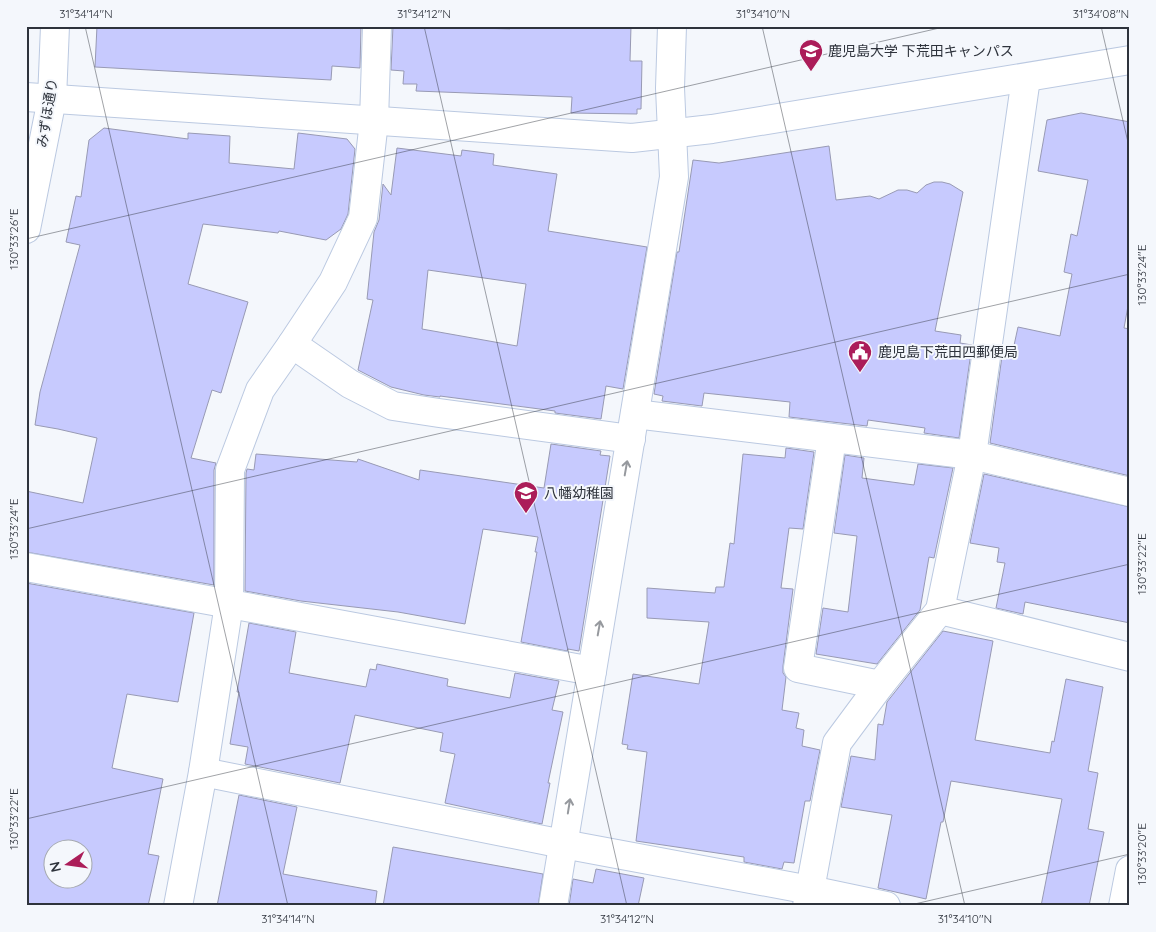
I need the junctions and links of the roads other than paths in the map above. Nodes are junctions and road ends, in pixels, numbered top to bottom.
1 (55, 26) edge
2 (377, 26) edge
3 (672, 26) edge
4 (1130, 60) edge
5 (1026, 78) junction
6 (39, 98) edge
7 (374, 121) junction
8 (673, 134) junction
9 (26, 229) edge
10 (292, 344) junction
11 (633, 427) junction
12 (832, 438) junction
13 (972, 454) junction
14 (1130, 492) edge
15 (26, 567) edge
16 (229, 604) junction
17 (940, 610) junction
18 (1130, 657) edge
19 (592, 671) junction
20 (880, 685) junction
21 (203, 772) junction
22 (563, 844) junction
23 (1130, 870) edge
24 (808, 898) edge
25 (178, 906) edge
26 (553, 906) edge
27 (886, 906) edge
28 (1123, 906) edge

1 - 6 street, みずほ通り
2 - 7 street
3 - 8 street
4 - 5 street
5 - 8 street
5 - 13 street
6 - 7 street
6 - 9 street, みずほ通り
7 - 8 street
7 - 10 street
8 - 11 street
10 - 11 street
10 - 16 street
11 - 12 street
19 -> 11 street
12 - 13 street
12 - 20 street
13 - 14 street
13 - 17 street
15 - 16 street
16 - 19 street
16 - 21 street
17 - 18 street
17 - 20 street
22 -> 19 street
20 - 24 street
21 - 22 street
21 - 25 street
22 - 24 street
22 - 26 street
23 - 28 street
24 - 27 street

